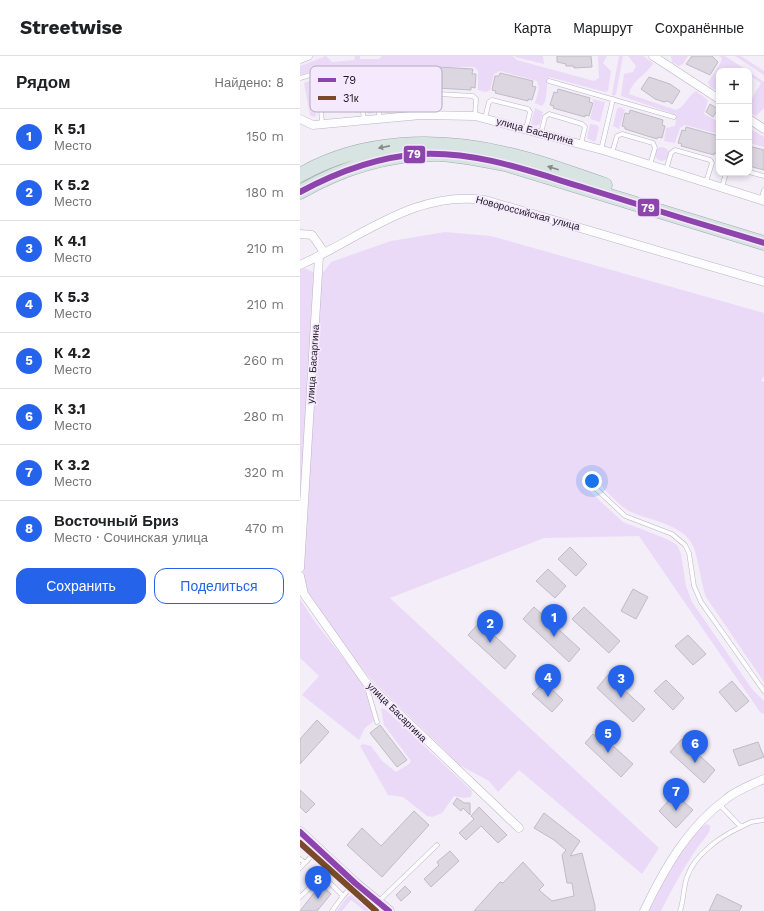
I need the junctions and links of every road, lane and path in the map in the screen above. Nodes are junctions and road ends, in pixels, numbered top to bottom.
1 (308, 56) edge
2 (653, 56) edge
3 (300, 59) edge
4 (310, 75) edge
5 (300, 78) edge
6 (549, 81) dead end
7 (442, 94) edge
8 (716, 97) edge
9 (613, 99) junction
10 (321, 112) edge
11 (363, 112) edge
12 (379, 112) edge
13 (421, 112) edge
14 (434, 114) joint
15 (421, 115) junction
16 (475, 116) junction
17 (674, 117) dead end
18 (380, 118) junction
19 (485, 118) junction
20 (300, 119) edge
21 (364, 120) junction
22 (752, 121) edge
23 (322, 125) junction
24 (526, 129) junction
25 (764, 129) edge
26 (541, 132) junction
27 (581, 144) junction
28 (601, 150) junction
29 (612, 153) junction
30 (650, 165) junction
31 (666, 170) junction
32 (752, 173) edge
33 (300, 175) edge
34 (725, 176) edge
35 (764, 176) edge
36 (706, 182) junction
37 (722, 187) junction
38 (764, 190) edge
39 (300, 192) edge
40 (762, 201) edge
41 (300, 234) edge
42 (764, 234) edge
43 (764, 243) edge
44 (322, 254) junction
45 (300, 266) edge
46 (764, 282) edge
47 (592, 485) dead end
48 (300, 568) edge
49 (300, 576) edge
50 (366, 682) junction
51 (764, 691) edge
52 (377, 722) dead end
53 (764, 779) edge
54 (719, 804) junction
55 (764, 820) edge
56 (741, 827) junction
57 (519, 828) dead end
58 (300, 832) edge
59 (437, 845) dead end
60 (318, 848) junction
61 (300, 859) edge
62 (305, 863) junction
63 (300, 868) edge
64 (355, 883) junction
65 (343, 896) junction
66 (300, 898) edge
67 (378, 902) junction
68 (332, 911) edge
69 (389, 911) edge
70 (644, 911) edge
71 (680, 911) edge

1 - 3 street
2 - 8 street
4 - 5 lane
6 - 9 lane
7 - 16 lane
9 - 17 lane
9 - 28 lane
10 - 23 lane
11 - 21 lane
12 - 18 lane
13 - 15 lane
14 - 15 street, улица Басаргина
14 - 16 street, улица Басаргина
15 - 18 street, улица Басаргина
16 - 19 street, улица Басаргина
18 - 21 street, улица Басаргина
19 - 24 street, улица Басаргина
19 - 24 lane
20 - 23 street, улица Басаргина
21 - 23 street, улица Басаргина
22 - 25 street
24 - 26 street, улица Басаргина
26 - 27 street, улица Басаргина
26 - 27 lane
27 - 28 street, улица Басаргина
28 - 29 street, улица Басаргина
29 - 30 street, улица Басаргина
29 - 30 lane
30 - 31 street, улица Басаргина
31 - 36 street, улица Басаргина
31 - 36 lane
32 - 35 lane
42 -> 33 highway
34 - 37 lane
36 - 37 street, улица Басаргина
37 - 40 street, улица Басаргина
38 - 40 lane
39 - 43 highway
41 - 44 street
44 - 45 street, Новороссийская улица
44 - 46 street, Новороссийская улица
44 - 48 street, улица Басаргина
47 - 51 lane
49 - 50 street, улица Басаргина
50 - 52 lane
50 - 57 street, улица Басаргина
53 - 54 street
54 - 56 lane
54 - 70 street
55 - 56 lane
56 - 71 lane
58 - 60 street
59 - 67 lane
60 - 62 lane
60 - 64 street
61 - 62 lane
62 - 63 lane
64 - 65 lane
64 - 67 street
65 - 66 lane
65 - 68 lane
67 - 69 street

